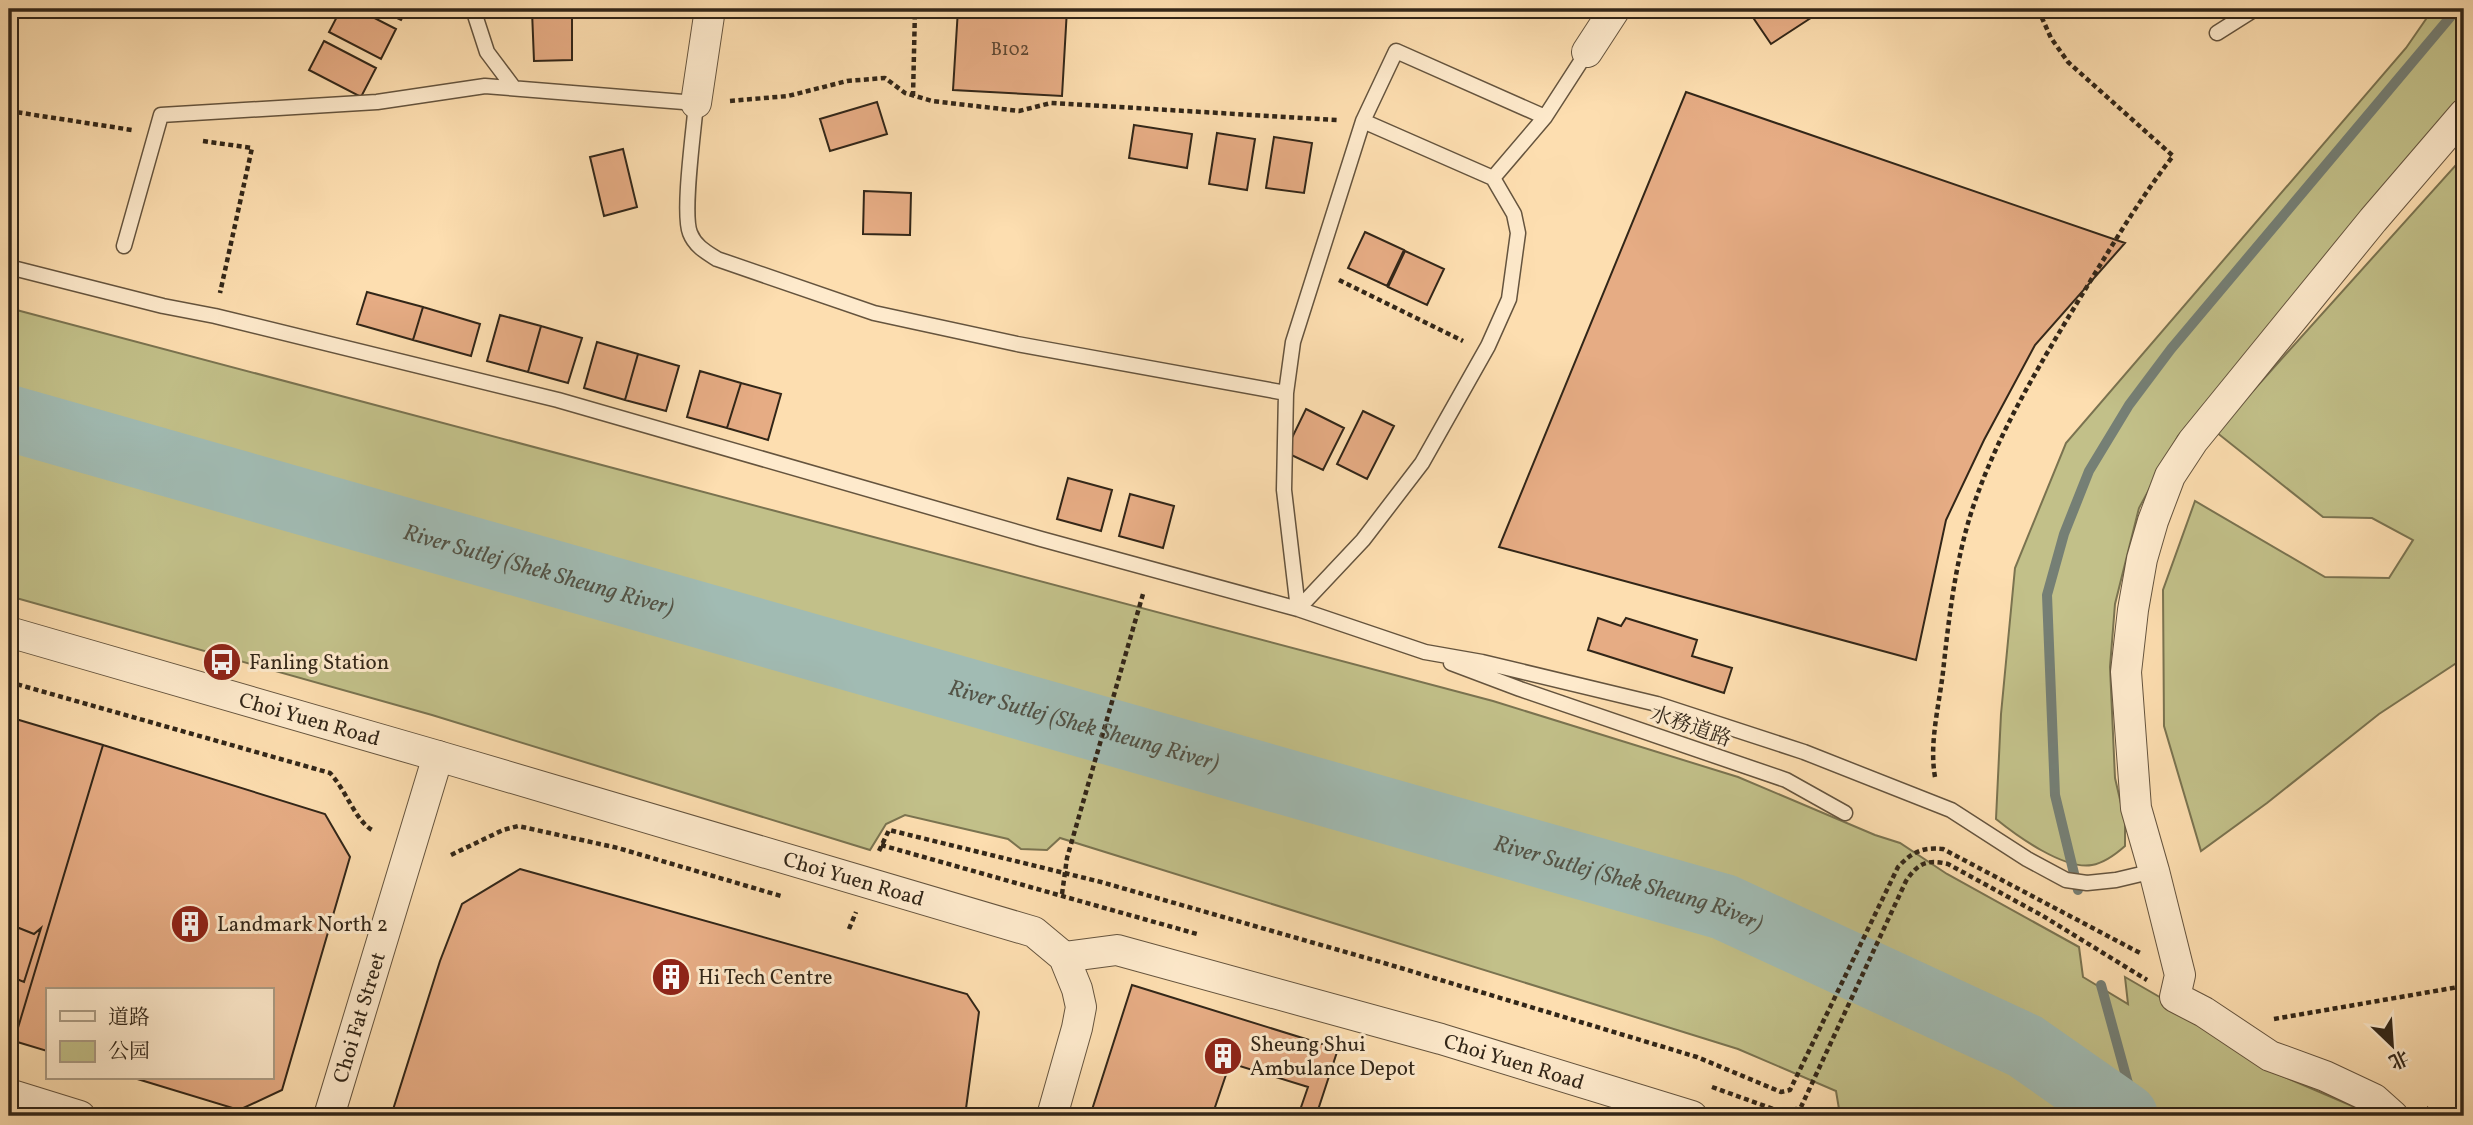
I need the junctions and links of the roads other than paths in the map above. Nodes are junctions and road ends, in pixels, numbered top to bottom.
1 (473, 9) edge
2 (710, 9) edge
3 (1615, 9) edge
4 (2255, 9) edge
5 (2217, 33) dead end
6 (1587, 52) joint
7 (514, 88) junction
8 (696, 103) junction
9 (2464, 114) edge
10 (1545, 117) junction
11 (1363, 121) junction
12 (1493, 178) junction
13 (124, 246) dead end
14 (9, 267) edge
15 (1286, 393) junction
16 (1298, 608) junction
17 (9, 632) edge
18 (1425, 652) junction
19 (438, 756) junction
20 (1845, 813) dead end
21 (2154, 871) junction
22 (1064, 957) junction
23 (9, 1094) edge
24 (80, 1116) edge
25 (329, 1116) edge
26 (1052, 1116) edge
27 (1692, 1116) edge
28 (2393, 1116) edge

1 - 7 lane
2 - 8 street
3 - 6 street
4 - 5 lane
6 - 10 lane
7 - 8 lane
7 - 13 lane
8 - 15 lane
9 - 21 street
10 - 11 lane
10 - 12 lane
11 - 12 lane
11 - 15 lane
12 - 16 lane
14 - 16 lane
15 - 16 lane
16 - 18 lane
17 - 19 street, Choi Yuen Road
18 - 20 lane, 水務道路
18 - 21 lane
19 - 22 street, Choi Yuen Road
19 - 25 street, Choi Fat Street
21 - 28 street
22 - 26 street
22 - 27 street, Choi Yuen Road
23 - 24 street

